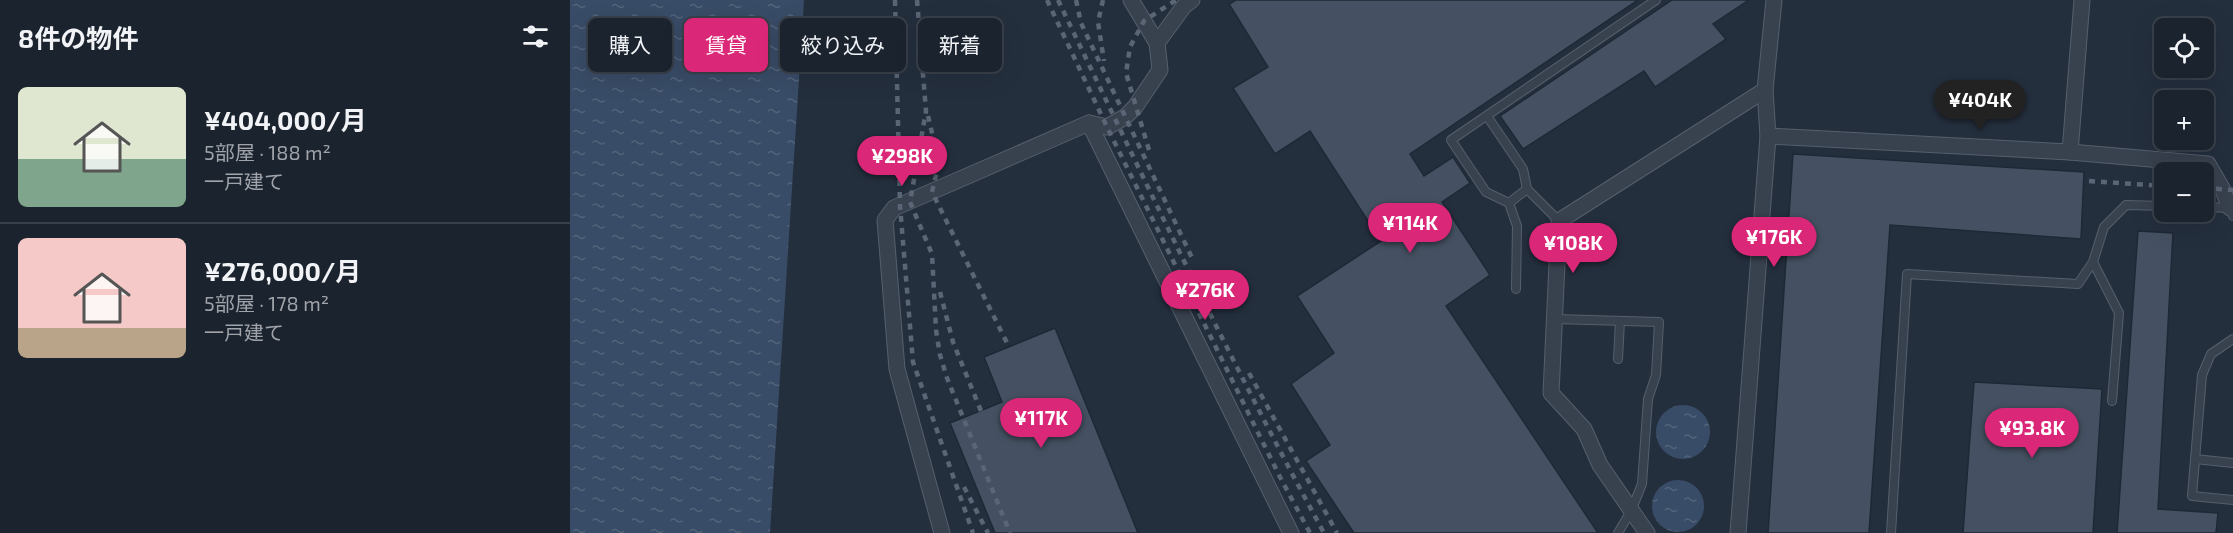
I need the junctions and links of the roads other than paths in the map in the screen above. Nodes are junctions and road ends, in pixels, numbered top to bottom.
1 (1131, 0) edge
2 (1192, 0) edge
3 (1656, 0) edge
4 (1774, 0) edge
5 (2082, 0) edge
6 (1156, 43) junction
7 (1765, 90) junction
8 (1487, 116) junction
9 (1089, 123) junction
10 (1768, 136) junction
11 (2070, 152) junction
12 (1527, 189) junction
13 (1509, 203) junction
14 (2154, 205) edge
15 (2214, 209) edge
16 (2231, 212) edge
17 (1559, 221) junction
18 (2093, 262) junction
19 (1516, 289) dead end
20 (1554, 319) junction
21 (1620, 321) junction
22 (2233, 339) edge
23 (1618, 359) dead end
24 (2112, 401) dead end
25 (2195, 459) junction
26 (2233, 463) edge
27 (2233, 500) edge
28 (1631, 511) junction
29 (942, 533) edge
30 (1291, 533) edge
31 (1618, 533) edge
32 (1647, 533) edge
33 (1738, 533) edge
34 (1891, 533) edge

1 - 6 street
2 - 6 street
3 - 8 lane
4 - 7 street
5 - 11 street
6 - 9 street
7 - 10 street
7 - 17 street
8 - 12 lane
8 - 13 lane
9 - 29 street
9 - 30 street
10 - 11 street
10 - 33 street
11 - 16 street
12 - 13 lane
12 - 17 lane
13 - 19 lane
14 - 18 lane
15 - 16 lane
17 - 20 street
18 - 24 lane
18 - 34 lane
20 - 21 lane
20 - 28 street
21 - 23 lane
21 - 28 lane
22 - 25 lane
25 - 26 lane
25 - 27 lane
28 - 31 lane
28 - 32 street

